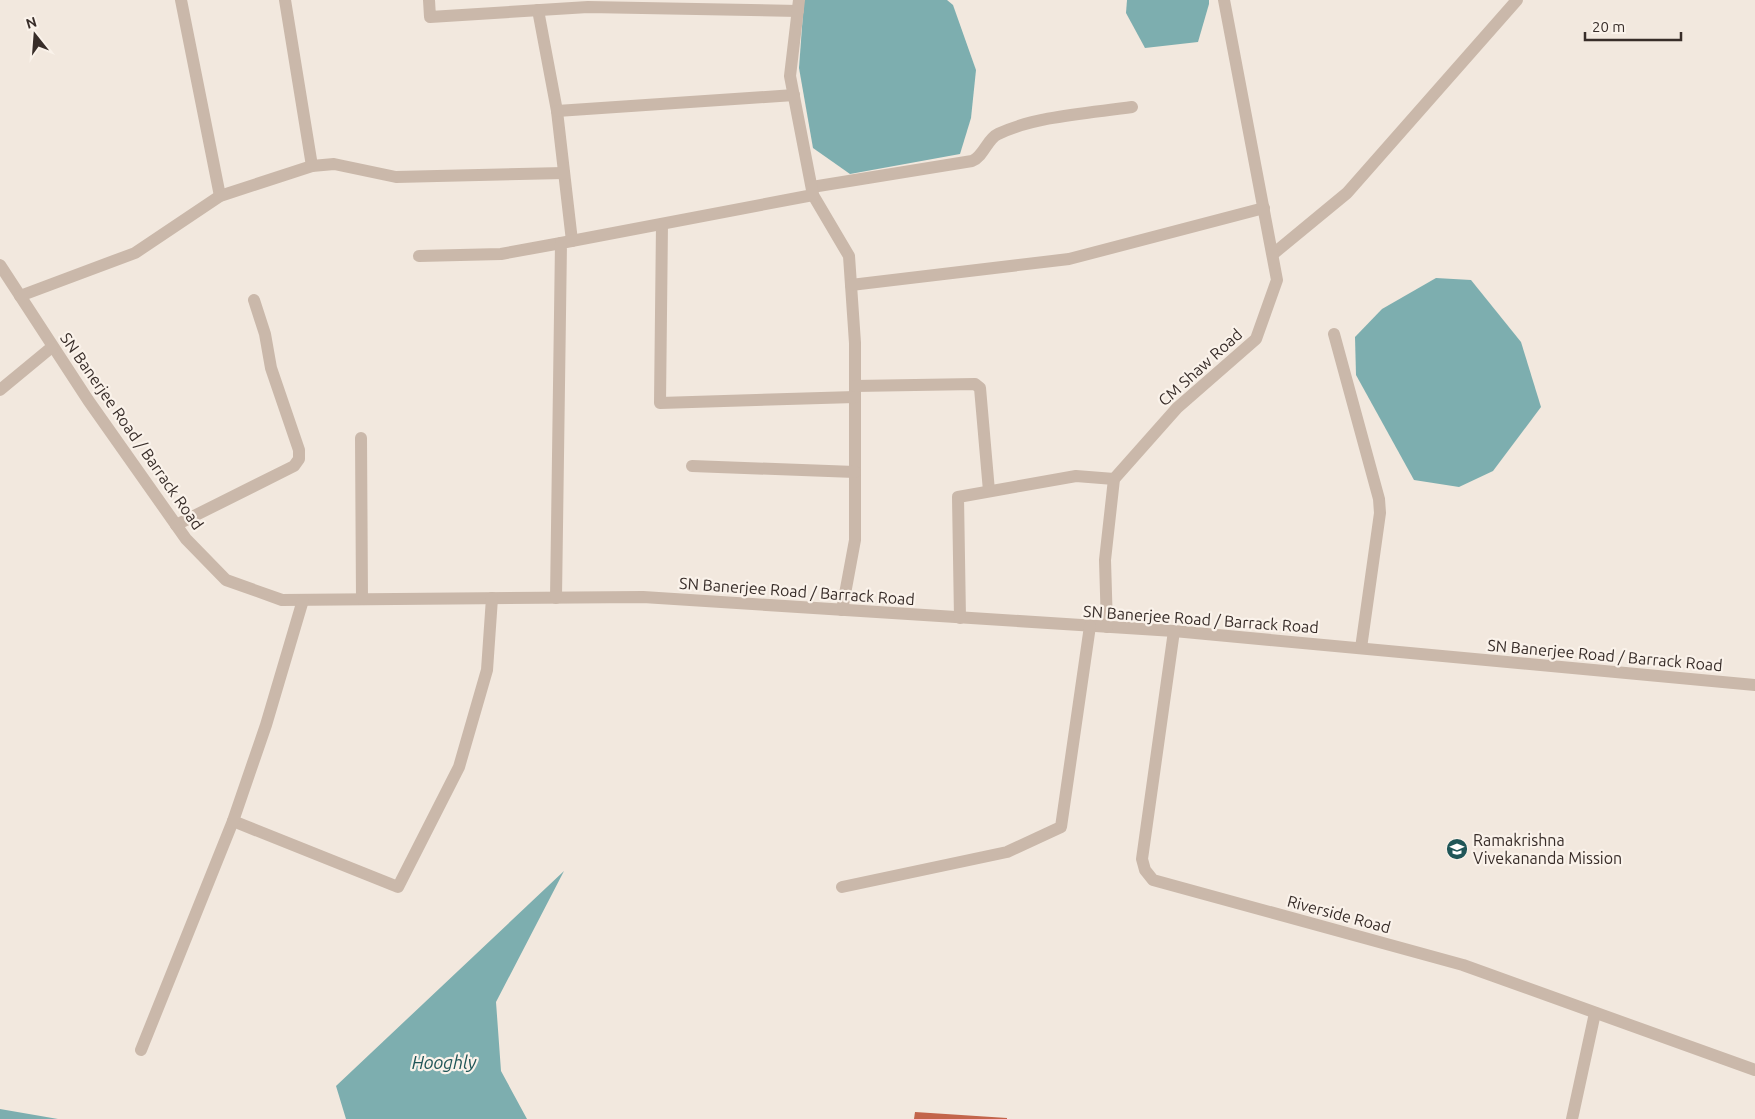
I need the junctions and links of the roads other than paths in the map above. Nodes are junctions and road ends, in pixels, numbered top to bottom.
1 (181, 0) edge
2 (285, 0) edge
3 (428, 0) edge
4 (1224, 0) edge
5 (1517, 0) edge
6 (799, 5) edge
7 (538, 10) junction
8 (794, 94) junction
9 (1132, 107) dead end
10 (557, 111) junction
11 (312, 166) junction
12 (564, 173) junction
13 (813, 191) junction
14 (220, 196) junction
15 (1264, 208) junction
16 (662, 224) junction
17 (567, 242) junction
18 (1272, 254) junction
19 (418, 256) dead end
20 (0, 265) edge
21 (851, 285) junction
22 (20, 296) junction
23 (254, 300) dead end
24 (1334, 334) dead end
25 (52, 346) junction
26 (0, 390) edge
27 (855, 391) junction
28 (362, 438) dead end
29 (692, 466) dead end
30 (855, 472) junction
31 (1114, 478) junction
32 (989, 492) junction
33 (176, 525) junction
34 (492, 598) junction
35 (556, 598) junction
36 (303, 600) junction
37 (362, 600) junction
38 (842, 610) junction
39 (960, 618) junction
40 (1090, 626) junction
41 (1107, 628) junction
42 (1174, 631) junction
43 (1361, 648) junction
44 (1755, 685) edge
45 (233, 821) junction
46 (842, 887) dead end
47 (1595, 1012) junction
48 (141, 1050) dead end
49 (1755, 1070) edge
50 (1572, 1119) edge

1 - 14 street
2 - 11 street
3 - 7 street
4 - 15 street, CM Shaw Road
5 - 18 street
6 - 7 street
6 - 8 street
7 - 10 street
8 - 10 street
8 - 13 street
9 - 13 street
10 - 12 street
11 - 12 street
11 - 14 street
12 - 17 street
13 - 16 street
13 - 21 street
14 - 22 street
15 - 18 street, CM Shaw Road
15 - 21 street
16 - 17 street
16 - 27 street
17 - 19 street
17 - 35 street
18 - 31 street, CM Shaw Road
20 - 22 street, SN Banerjee Road / Barrack Road
21 - 27 street
22 - 25 street, SN Banerjee Road / Barrack Road
23 - 33 street
24 - 43 street
25 - 26 street
25 - 33 street, SN Banerjee Road / Barrack Road
27 - 30 street
27 - 32 street
28 - 37 street
29 - 30 street
30 - 38 street
31 - 32 street
31 - 41 street
32 - 39 street
33 - 36 street, SN Banerjee Road / Barrack Road
34 - 35 street, SN Banerjee Road / Barrack Road
34 - 37 street, SN Banerjee Road / Barrack Road
34 - 45 street
35 - 38 street, SN Banerjee Road / Barrack Road
36 - 37 street, SN Banerjee Road / Barrack Road
36 - 45 street
38 - 39 street, SN Banerjee Road / Barrack Road
39 - 40 street, SN Banerjee Road / Barrack Road
40 - 41 street, SN Banerjee Road / Barrack Road
40 - 46 street
41 - 42 street, SN Banerjee Road / Barrack Road
42 - 43 street, SN Banerjee Road / Barrack Road
42 - 47 street, Riverside Road
43 - 44 street, SN Banerjee Road / Barrack Road
45 - 48 street
47 - 49 street, Riverside Road
47 - 50 street

